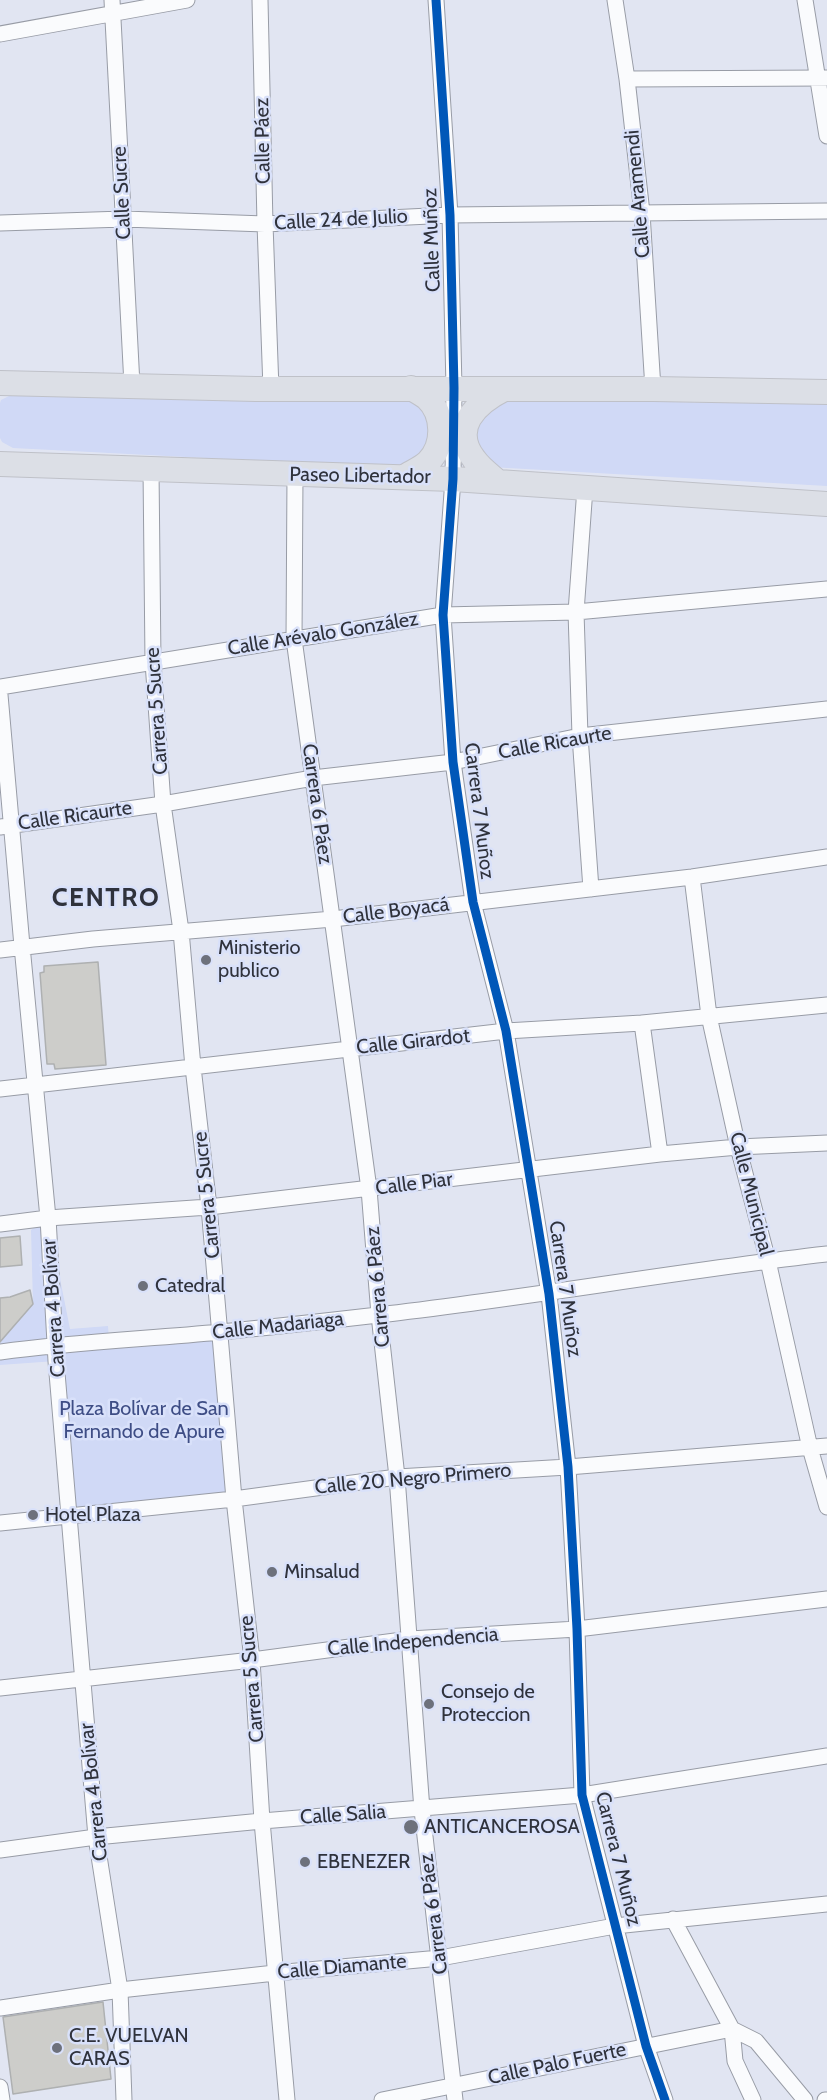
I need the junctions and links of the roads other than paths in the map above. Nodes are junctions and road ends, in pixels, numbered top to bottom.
1 (187, 0) edge
2 (260, 0) edge
3 (436, 0) edge
4 (615, 0) edge
5 (805, 0) edge
6 (112, 7) edge
7 (0, 34) edge
8 (822, 78) edge
9 (627, 80) junction
10 (827, 136) edge
11 (827, 211) edge
12 (642, 213) junction
13 (450, 214) junction
14 (124, 219) junction
15 (0, 223) edge
16 (265, 224) junction
17 (0, 383) edge
18 (132, 385) junction
19 (411, 388) junction
20 (454, 388) junction
21 (271, 389) junction
22 (504, 389) junction
23 (653, 389) junction
24 (827, 392) edge
25 (0, 464) edge
26 (151, 469) junction
27 (295, 475) junction
28 (404, 477) junction
29 (453, 479) junction
30 (498, 482) junction
31 (585, 488) junction
32 (827, 504) edge
33 (827, 589) edge
34 (576, 612) junction
35 (443, 615) junction
36 (294, 639) junction
37 (153, 662) junction
38 (0, 687) edge
39 (0, 695) edge
40 (827, 709) edge
41 (580, 736) junction
42 (453, 762) junction
43 (313, 778) junction
44 (163, 804) junction
45 (6, 826) edge
46 (827, 857) edge
47 (692, 877) junction
48 (591, 889) junction
49 (473, 902) junction
50 (333, 919) junction
51 (181, 931) junction
52 (22, 946) junction
53 (0, 950) edge
54 (827, 1005) edge
55 (709, 1016) junction
56 (642, 1023) junction
57 (506, 1031) junction
58 (351, 1049) junction
59 (192, 1067) junction
60 (36, 1084) junction
61 (0, 1089) edge
62 (827, 1143) edge
63 (738, 1147) junction
64 (660, 1154) junction
65 (529, 1169) junction
66 (369, 1189) junction
67 (209, 1208) junction
68 (48, 1218) junction
69 (0, 1224) edge
70 (827, 1254) edge
71 (768, 1261) junction
72 (549, 1294) junction
73 (379, 1315) junction
74 (220, 1332) junction
75 (56, 1345) junction
76 (0, 1352) edge
77 (827, 1446) edge
78 (810, 1448) junction
79 (568, 1467) junction
80 (397, 1477) junction
81 (234, 1499) junction
82 (827, 1507) edge
83 (70, 1516) junction
84 (0, 1523) edge
85 (827, 1599) edge
86 (577, 1629) junction
87 (410, 1640) junction
88 (252, 1660) junction
89 (83, 1679) junction
90 (0, 1688) edge
91 (827, 1756) edge
92 (582, 1795) junction
93 (422, 1810) junction
94 (262, 1821) junction
95 (96, 1837) junction
96 (0, 1850) edge
97 (827, 1904) edge
98 (674, 1919) junction
99 (615, 1926) junction
100 (440, 1958) junction
101 (274, 1973) junction
102 (120, 1990) junction
103 (0, 2008) edge
104 (732, 2029) junction
105 (646, 2046) junction
106 (0, 2087) edge
107 (454, 2093) edge
108 (2, 2100) edge
109 (124, 2100) edge
110 (287, 2100) edge
111 (382, 2100) edge
112 (664, 2100) edge
113 (753, 2100) edge
114 (805, 2100) edge

1 - 6 street
2 - 16 street, Calle Páez
3 - 13 street, Calle Muñoz
4 - 9 street, Calle Aramendi
5 - 8 street
6 - 7 street
6 - 14 street, Calle Sucre
8 - 9 street
8 - 10 street
9 - 12 street, Calle Aramendi
11 - 12 street, Calle 24 de Julio
12 - 13 street, Calle 24 de Julio
12 - 23 street, Calle Aramendi
13 - 16 street, Calle 24 de Julio
13 - 20 street, Calle Muñoz
14 - 15 street, Calle 24 de Julio
14 - 16 street, Calle 24 de Julio
14 - 18 street, Calle Sucre
16 - 21 street, Calle Páez
17 - 18 highway
18 - 21 highway
19 - 20 highway
19 - 21 highway
19 - 28 highway
20 - 22 highway
20 - 29 street, Calle Muñoz
22 - 23 highway
22 - 30 highway
23 - 24 highway
25 - 26 highway, Paseo Libertador
26 - 27 highway, Paseo Libertador
26 - 37 street, Carrera 5 Sucre
27 - 28 highway, Paseo Libertador
27 - 36 street, Carrera 6 Páez
28 - 29 highway, Paseo Libertador
29 - 30 highway, Paseo Libertador
29 - 35 street, Carrera 7 Muñoz
30 - 31 highway, Paseo Libertador
31 - 32 highway, Paseo Libertador
31 - 34 street
33 - 34 street, Calle Arévalo González
34 - 35 street, Calle Arévalo González
34 - 41 street
35 - 36 street, Calle Arévalo González
35 - 42 street, Carrera 7 Muñoz
36 - 37 street, Calle Arévalo González
36 - 43 street, Carrera 6 Páez
37 - 38 street, Calle Arévalo González
37 - 44 street, Carrera 5 Sucre
39 - 45 street, Carrera 4 Bolívar
40 - 41 street, Calle Ricaurte
41 - 42 street, Calle Ricaurte
41 - 48 street
42 - 43 street, Calle Ricaurte
42 - 49 street, Carrera 7 Muñoz
43 - 44 street, Calle Ricaurte
43 - 50 street, Carrera 6 Páez
44 - 45 street, Calle Ricaurte
44 - 51 street, Carrera 5 Sucre
45 - 52 street, Carrera 4 Bolívar
46 - 47 street, Calle Boyacá
47 - 48 street, Calle Boyacá
47 - 55 street, Calle Municipal
48 - 49 street, Calle Boyacá
49 - 50 street, Calle Boyacá
49 - 57 street, Carrera 7 Muñoz
50 - 51 street, Calle Boyacá
50 - 58 street, Carrera 6 Páez
51 - 52 street, Calle Boyacá
51 - 59 street, Carrera 5 Sucre
52 - 53 street, Calle Boyacá
52 - 60 street, Carrera 4 Bolívar
54 - 55 street, Calle Girardot
55 - 56 street, Calle Girardot
55 - 63 street, Calle Municipal
56 - 57 street, Calle Girardot
56 - 64 street
57 - 58 street, Calle Girardot
57 - 65 street, Carrera 7 Muñoz
58 - 59 street, Calle Girardot
58 - 66 street, Carrera 6 Páez
59 - 60 street, Calle Girardot
59 - 67 street, Carrera 5 Sucre
60 - 61 street, Calle Girardot
60 - 68 street, Carrera 4 Bolívar
62 - 63 street, Calle Piar
63 - 64 street, Calle Piar
63 - 71 street, Calle Municipal
64 - 65 street, Calle Piar
65 - 66 street, Calle Piar
65 - 72 street, Carrera 7 Muñoz
66 - 67 street, Calle Piar
66 - 73 street, Carrera 6 Páez
67 - 68 street, Calle Piar
67 - 74 street, Carrera 5 Sucre
68 - 69 street, Calle Piar
68 - 75 street, Carrera 4 Bolívar
70 - 71 street, Calle Madariaga
71 - 72 street, Calle Madariaga
71 - 78 street, Calle Municipal
72 - 73 street, Calle Madariaga
72 - 79 street, Carrera 7 Muñoz
73 - 74 street, Calle Madariaga
73 - 80 street, Carrera 6 Páez
74 - 75 street, Calle Madariaga
74 - 81 street, Carrera 5 Sucre
75 - 76 street, Calle Madariaga
75 - 83 street, Carrera 4 Bolívar
77 - 78 street, Calle 20 Negro Primero
78 - 79 street, Calle 20 Negro Primero
78 - 82 street, Calle Municipal
79 - 80 street, Calle 20 Negro Primero
79 - 86 street, Carrera 7 Muñoz
80 - 81 street, Calle 20 Negro Primero
80 - 87 street, Carrera 6 Páez
81 - 83 street, Calle 20 Negro Primero
81 - 88 street, Carrera 5 Sucre
83 - 84 street, Calle 20 Negro Primero
83 - 89 street, Carrera 4 Bolívar
85 - 86 street, Calle Independencia
86 - 87 street, Calle Independencia
86 - 92 street, Carrera 7 Muñoz
87 - 88 street, Calle Independencia
87 - 93 street, Carrera 6 Páez
88 - 89 street, Calle Independencia
88 - 94 street, Carrera 5 Sucre
89 - 90 street, Calle Independencia
89 - 95 street, Carrera 4 Bolívar
91 - 92 street, Calle Salia
92 - 93 street, Calle Salia
92 - 99 street, Carrera 7 Muñoz
93 - 94 street, Calle Salia
93 - 100 street, Carrera 6 Páez
94 - 95 street, Calle Salia
94 - 101 street, Carrera 5 Sucre
95 - 96 street, Calle Salia
95 - 102 street, Carrera 4 Bolívar
97 - 98 street, Calle Diamante
98 - 99 street, Calle Diamante
98 - 104 street
99 - 100 street, Calle Diamante
99 - 105 street, Carrera 7 Muñoz
100 - 101 street, Calle Diamante
100 - 107 street, Carrera 6 Páez
101 - 102 street, Calle Diamante
101 - 110 street, Carrera 5 Sucre
102 - 103 street, Calle Diamante
102 - 109 street, Carrera 4 Bolívar
104 - 105 street, Calle Palo Fuerte
104 - 113 street
104 - 114 street
105 - 107 street, Calle Palo Fuerte
105 - 112 street, Carrera 7 Muñoz
106 - 108 street
107 - 111 street, Calle Palo Fuerte

